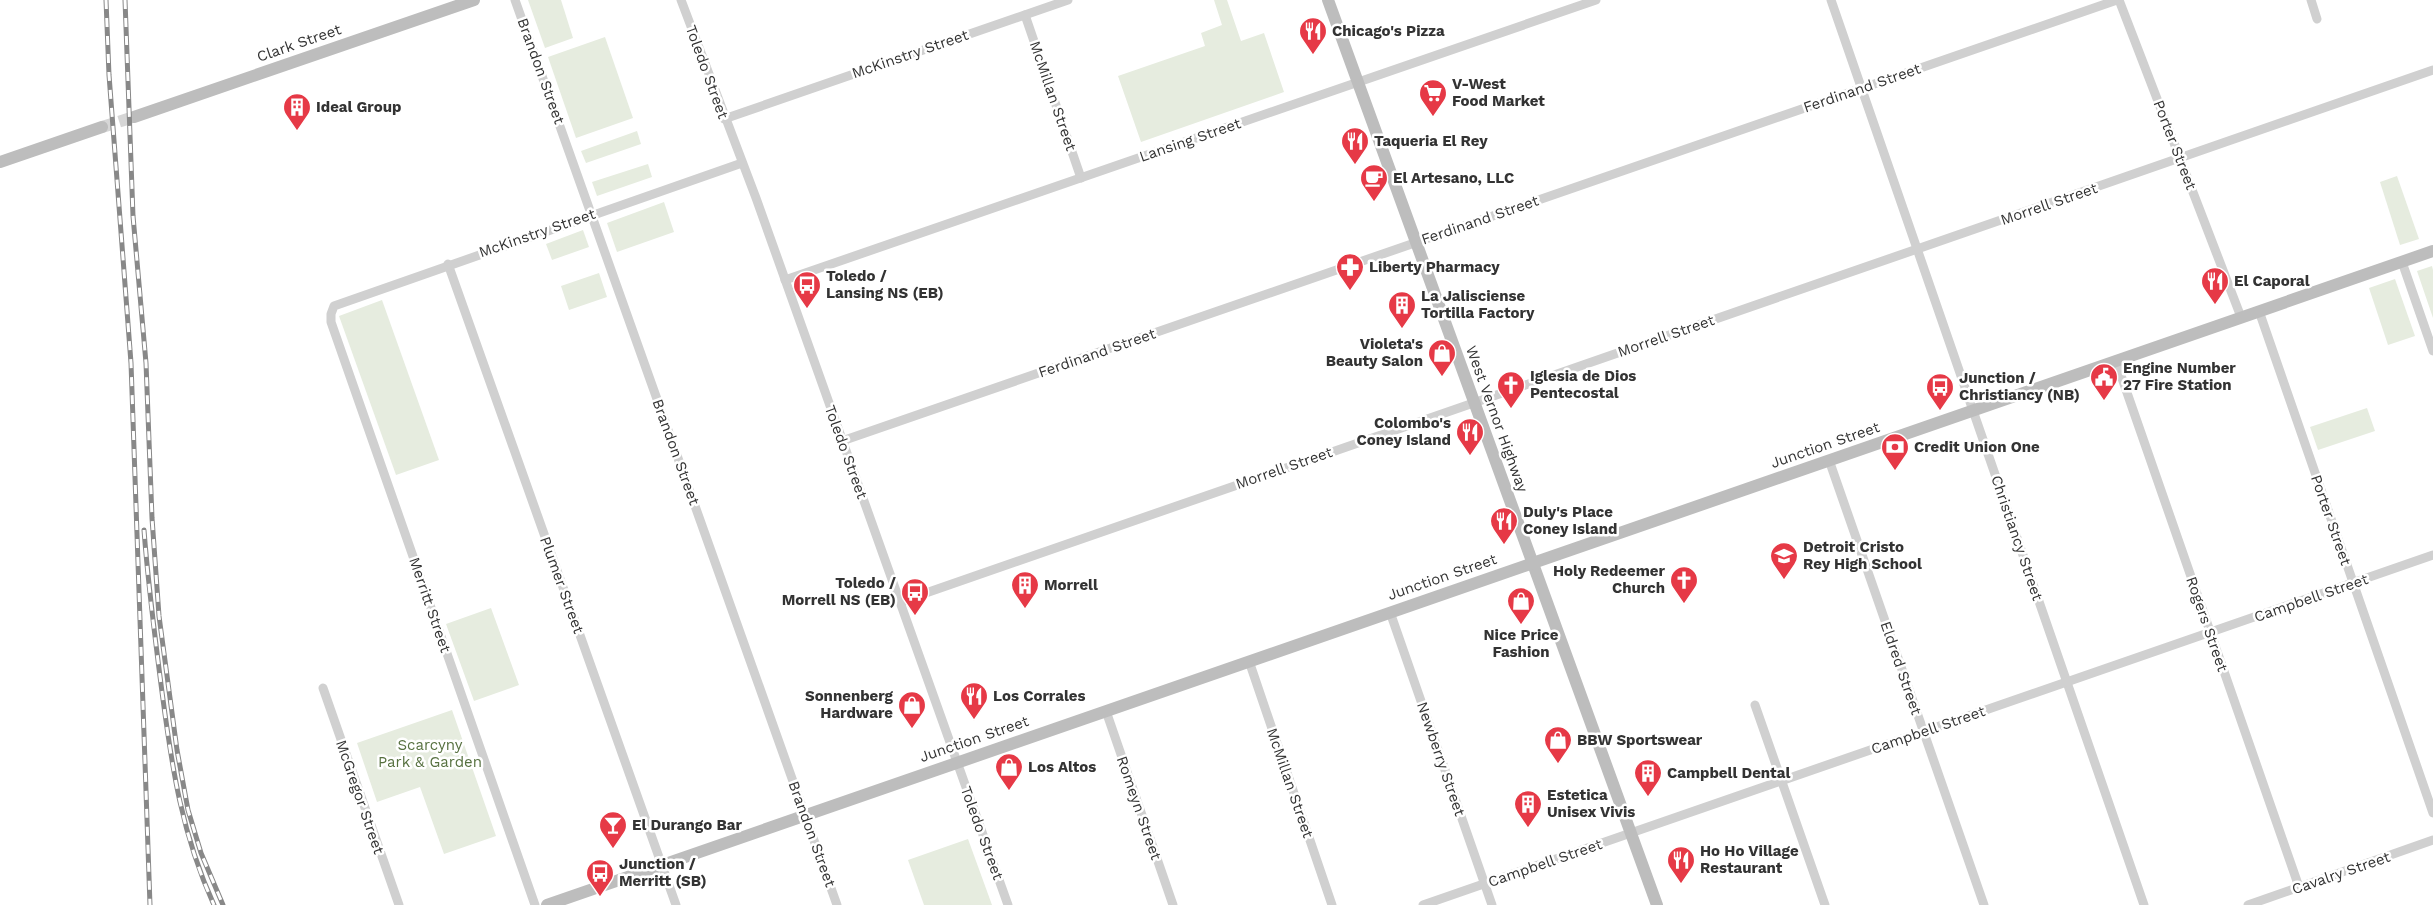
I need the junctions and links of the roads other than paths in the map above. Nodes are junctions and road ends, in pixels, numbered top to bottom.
1 (474, 0) edge
2 (515, 0) edge
3 (681, 0) edge
4 (1068, 0) edge
5 (1328, 0) edge
6 (1596, 0) edge
7 (1831, 0) edge
8 (2118, 0) edge
9 (2311, 0) edge
10 (1025, 15) junction
11 (2317, 20) dead end
12 (2433, 70) edge
13 (1358, 82) junction
14 (1862, 88) junction
15 (134, 117) tunnel mouth
16 (724, 118) junction
17 (102, 128) tunnel mouth
18 (2180, 158) junction
19 (0, 162) edge
20 (742, 162) junction
21 (1081, 178) junction
22 (592, 214) junction
23 (1416, 242) junction
24 (1918, 249) junction
25 (2433, 251) edge
26 (2402, 262) junction
27 (448, 264) junction
28 (784, 280) junction
29 (334, 306) joint
30 (2259, 311) junction
31 (2241, 317) junction
32 (2433, 351) edge
33 (2116, 361) junction
34 (1474, 402) junction
35 (1973, 411) junction
36 (842, 441) junction
37 (1829, 460) junction
38 (2433, 555) edge
39 (1532, 563) junction
40 (2353, 583) junction
41 (900, 602) junction
42 (1390, 612) junction
43 (2210, 633) junction
44 (1249, 661) junction
45 (2067, 682) junction
46 (323, 688) dead end
47 (1755, 706) dead end
48 (1106, 711) junction
49 (1924, 732) junction
50 (957, 763) junction
51 (1781, 782) junction
52 (2433, 813) edge
53 (805, 816) junction
54 (1631, 834) junction
55 (2433, 840) edge
56 (662, 865) junction
57 (1485, 884) junction
58 (2299, 888) junction
59 (399, 905) edge
60 (535, 905) edge
61 (547, 905) edge
62 (676, 905) edge
63 (837, 905) edge
64 (1008, 905) edge
65 (1173, 905) edge
66 (1332, 905) edge
67 (1423, 905) edge
68 (1492, 905) edge
69 (1657, 905) edge
70 (1825, 905) edge
71 (1984, 905) edge
72 (2144, 905) edge
73 (2248, 905) edge

1 - 15 street, Clark Street
2 - 22 street, Brandon Street
3 - 16 street, Toledo Street
4 - 10 street, McKinstry Street
5 - 13 street, West Vernor Highway
6 - 13 street, Lansing Street
7 - 14 street, Christiancy Street
8 - 14 street, Ferdinand Street
8 - 18 street, Porter Street
9 - 11 street
10 - 16 street, McKinstry Street
10 - 21 street, McMillan Street
12 - 18 street, Morrell Street
13 - 21 street, Lansing Street
13 - 23 street, West Vernor Highway
14 - 23 street, Ferdinand Street
14 - 24 street, Christiancy Street
16 - 20 street, Toledo Street
17 - 19 street
18 - 24 street, Morrell Street
18 - 31 street, Porter Street
20 - 22 street, McKinstry Street
20 - 28 street, Toledo Street
21 - 28 street, Lansing Street
22 - 27 street, McKinstry Street
22 - 53 street, Brandon Street
23 - 34 street, West Vernor Highway
23 - 36 street, Ferdinand Street
24 - 34 street, Morrell Street
24 - 35 street, Christiancy Street
25 - 26 street, Junction Street
26 - 30 street, Junction Street
26 - 32 street
27 - 29 street, McKinstry Street
27 - 56 street, Plumer Street
28 - 36 street, Toledo Street
29 - 60 street, Merritt Street
30 - 31 street, Junction Street
30 - 40 street, Porter Street
31 - 33 street, Junction Street
33 - 35 street, Junction Street
33 - 43 street, Rogers Street
34 - 39 street, West Vernor Highway
34 - 41 street, Morrell Street
35 - 37 street, Junction Street
35 - 45 street, Christiancy Street
36 - 41 street, Toledo Street
37 - 39 street, Junction Street
37 - 49 street, Eldred Street
38 - 40 street, Campbell Street
39 - 42 street, Junction Street
39 - 54 street, West Vernor Highway
40 - 43 street, Campbell Street
40 - 52 street, Porter Street
41 - 50 street, Toledo Street
42 - 44 street, Junction Street
42 - 57 street, Newberry Street
43 - 45 street, Campbell Street
43 - 58 street, Rogers Street
44 - 48 street, Junction Street
44 - 66 street, McMillan Street
45 - 49 street, Campbell Street
45 - 72 street, Christiancy Street
46 - 59 street, McGregor Street
47 - 51 street
48 - 50 street, Junction Street
48 - 65 street, Romeyn Street
49 - 51 street, Campbell Street
49 - 71 street, Eldred Street
50 - 53 street, Junction Street
50 - 64 street, Toledo Street
51 - 54 street, Campbell Street
51 - 70 street
53 - 56 street, Junction Street
53 - 63 street, Brandon Street
54 - 57 street, Campbell Street
54 - 69 street, West Vernor Highway
55 - 58 street, Cavalry Street
56 - 61 street, Junction Street
56 - 62 street, Plumer Street
57 - 67 street, Campbell Street
57 - 68 street, Newberry Street
58 - 73 street, Cavalry Street

